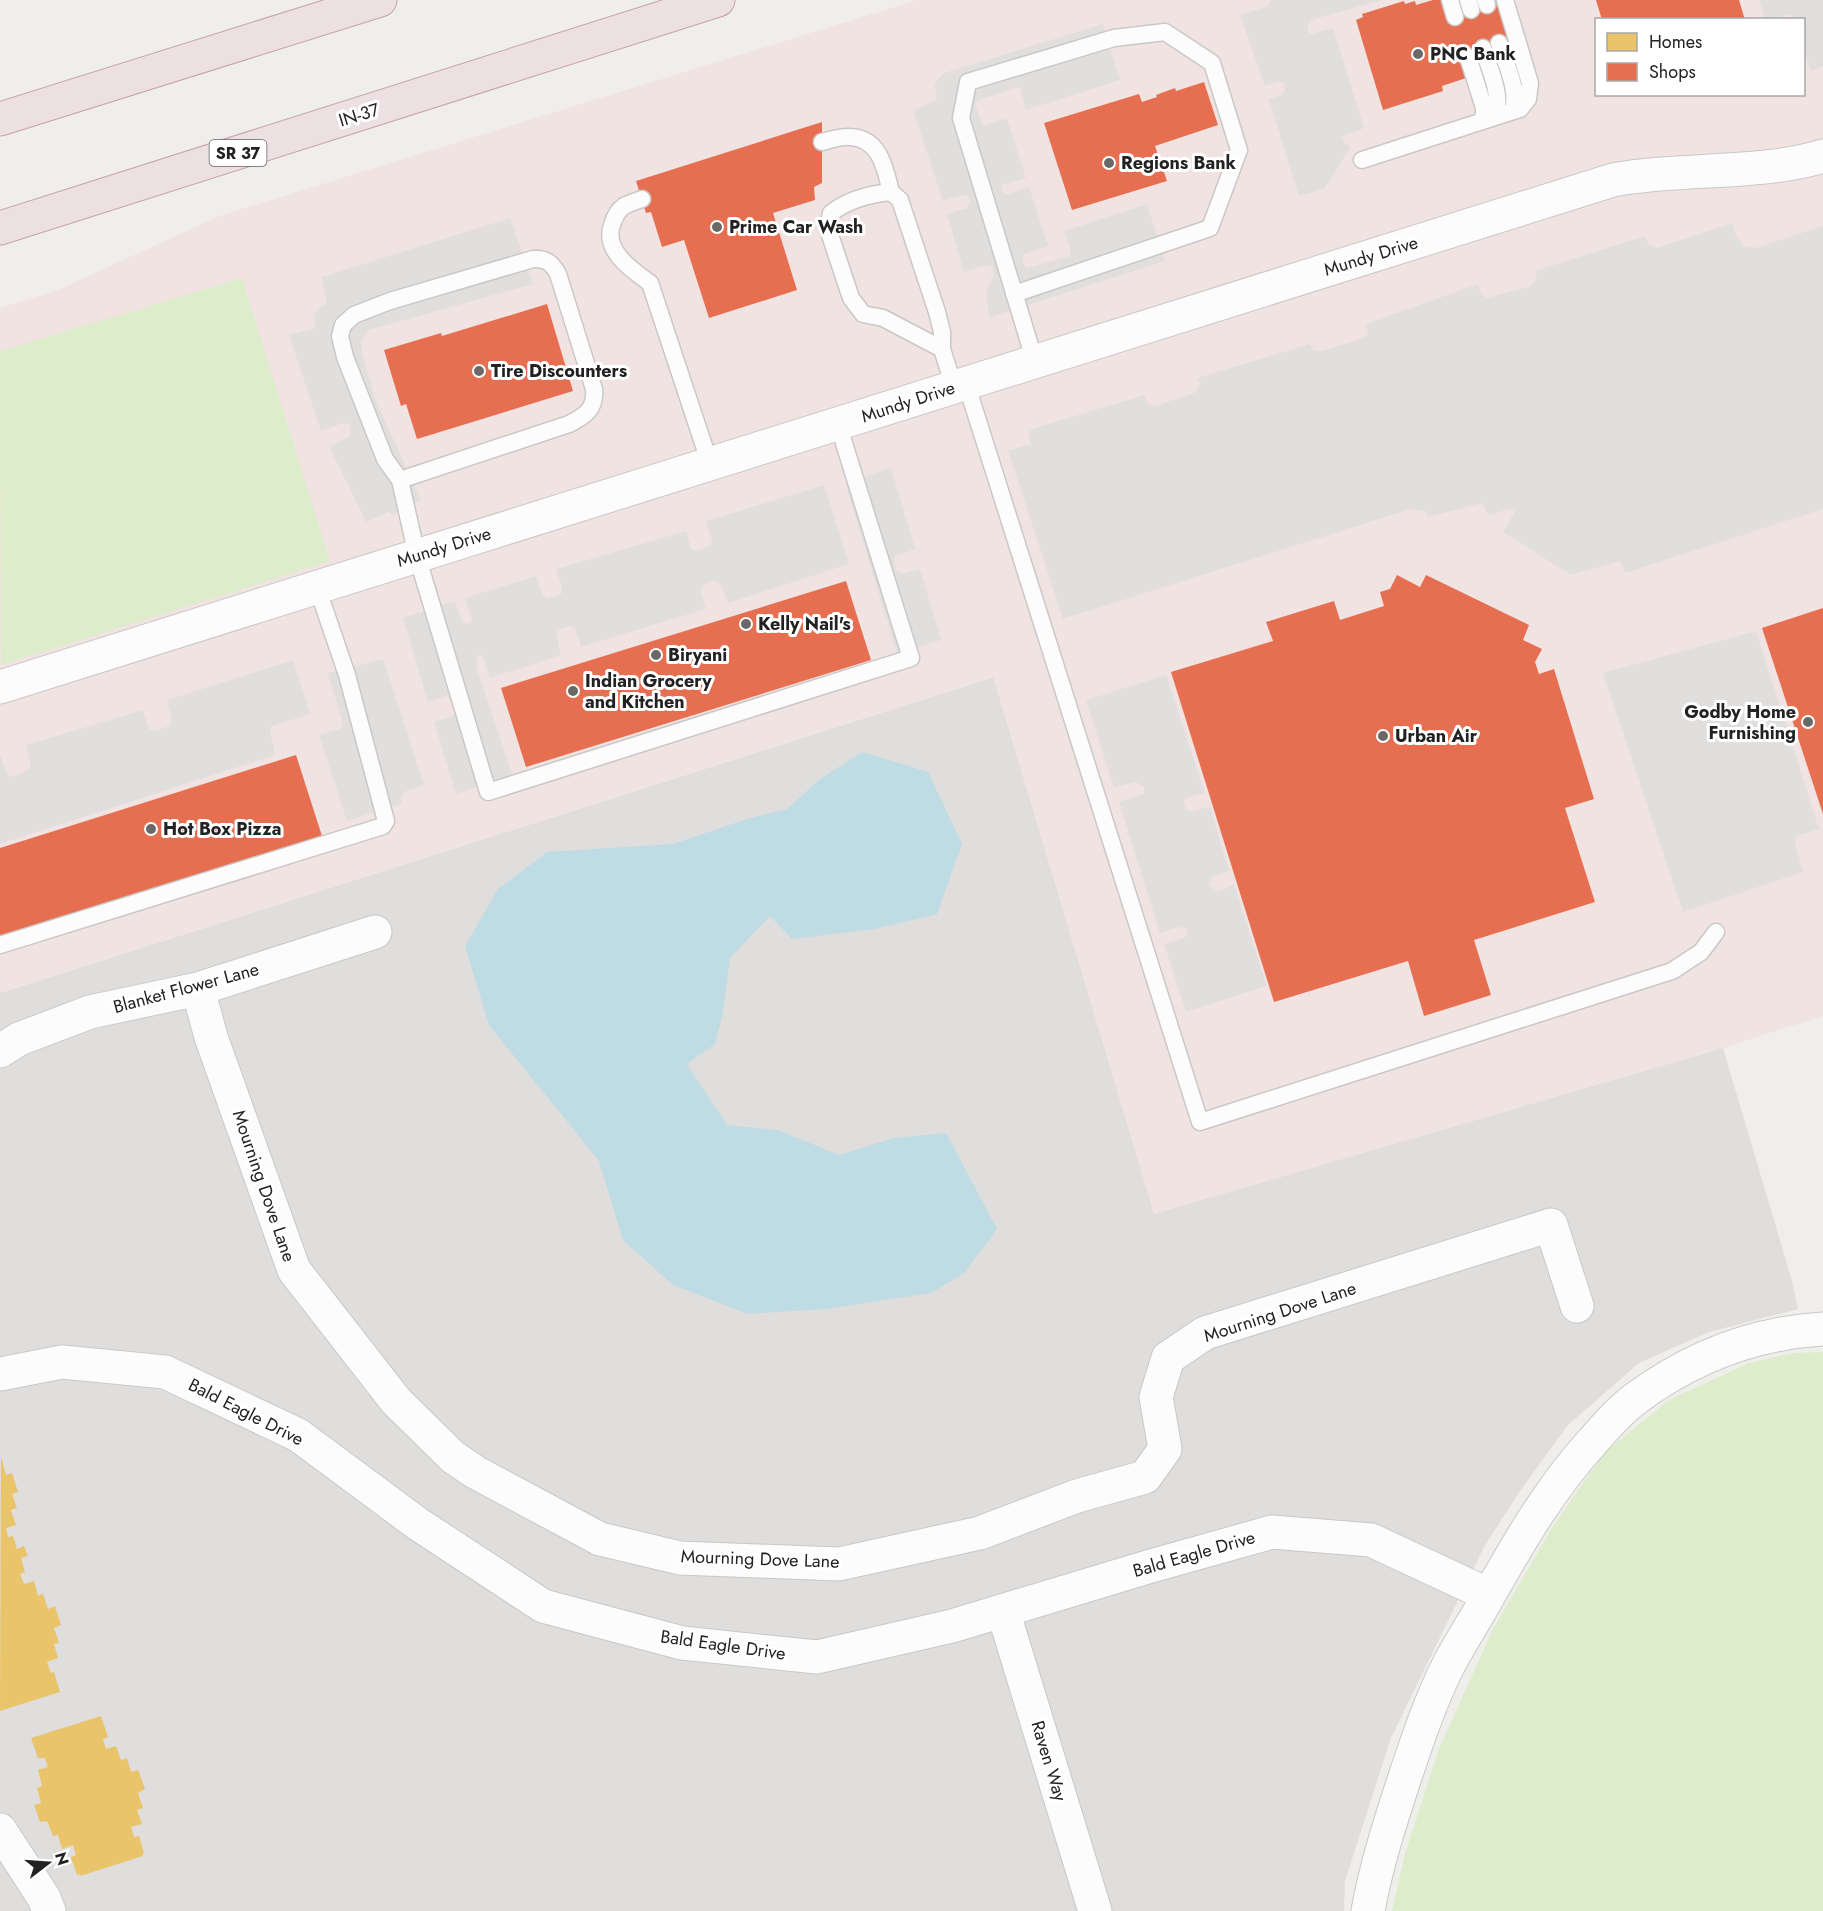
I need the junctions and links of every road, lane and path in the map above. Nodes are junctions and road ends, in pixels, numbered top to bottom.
1 (380, 0) edge
2 (718, 0) edge
3 (1450, 0) edge
4 (1505, 0) edge
5 (1473, 7) edge
6 (1513, 111) junction
7 (0, 119) edge
8 (1487, 120) junction
9 (822, 142) dead end
10 (1823, 156) edge
11 (1362, 160) dead end
12 (891, 192) junction
13 (642, 199) dead end
14 (0, 228) edge
15 (1014, 294) junction
16 (942, 350) junction
17 (1035, 362) junction
18 (960, 385) junction
19 (838, 424) junction
20 (710, 464) junction
21 (400, 480) junction
22 (417, 556) junction
23 (317, 587) junction
24 (0, 687) edge
25 (375, 932) dead end
26 (1716, 932) dead end
27 (0, 945) edge
28 (198, 989) junction
29 (0, 1051) edge
30 (1577, 1306) dead end
31 (1823, 1329) edge
32 (0, 1374) edge
33 (1489, 1595) junction
34 (1003, 1611) junction
35 (0, 1830) edge
36 (50, 1911) edge
37 (1095, 1911) edge
38 (1368, 1911) edge

1 - 7 highway
2 - 14 highway, IN-37 / SR 37
3 - 5 lane
4 - 6 lane
6 - 8 lane
6 - 8 lane
8 - 11 lane
9 - 12 lane
10 - 17 street, Mundy Drive
12 - 16 lane
12 - 16 lane
13 - 20 lane
15 - 15 lane
15 - 17 lane
16 - 18 lane
17 - 18 street, Mundy Drive
18 - 19 street, Mundy Drive
18 - 26 lane
19 - 20 street, Mundy Drive
19 - 22 lane
20 - 22 street, Mundy Drive
21 - 21 lane
21 - 22 lane
22 - 23 street, Mundy Drive
23 - 24 street, Mundy Drive
23 - 27 lane
25 - 28 street, Blanket Flower Lane
28 - 29 street, Blanket Flower Lane
28 - 30 street, Mourning Dove Lane
31 - 33 street
32 - 34 street, Bald Eagle Drive
33 - 34 street, Bald Eagle Drive
33 - 38 street
34 - 37 street, Raven Way
35 - 36 street

